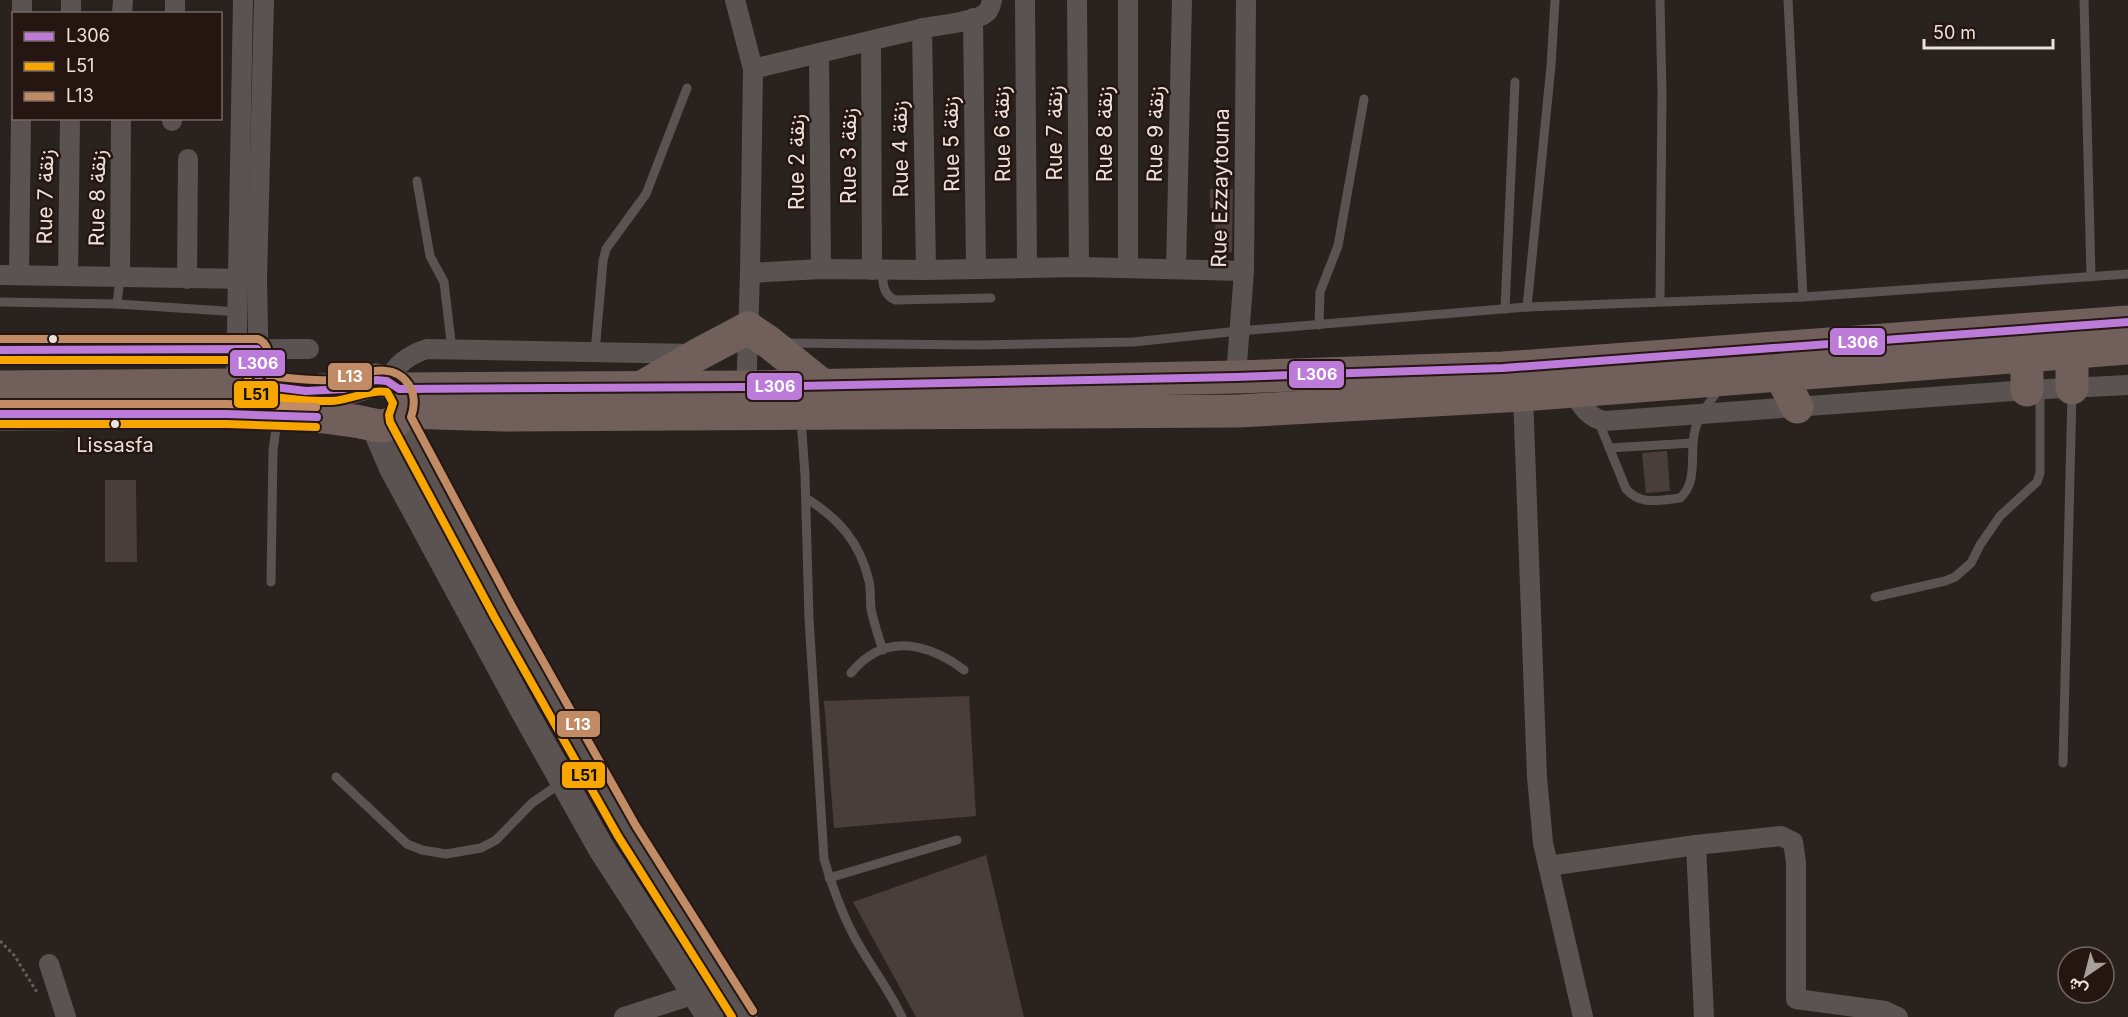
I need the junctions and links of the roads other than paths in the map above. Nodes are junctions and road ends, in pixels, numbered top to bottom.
1 (243, 0) edge
2 (264, 0) edge
3 (735, 0) edge
4 (992, 0) edge
5 (1025, 0) edge
6 (1077, 0) edge
7 (1128, 0) edge
8 (1182, 0) edge
9 (1246, 0) edge
10 (1555, 0) edge
11 (1660, 0) edge
12 (1788, 0) edge
13 (2084, 0) edge
14 (973, 18) junction
15 (922, 28) junction
16 (871, 41) junction
17 (819, 55) junction
18 (753, 69) junction
19 (1515, 82) dead end
20 (687, 88) dead end
21 (1364, 99) dead end
22 (21, 120) edge
23 (70, 120) edge
24 (121, 120) edge
25 (188, 159) dead end
26 (417, 181) dead end
27 (1079, 267) junction
28 (1128, 267) junction
29 (821, 268) junction
30 (976, 268) junction
31 (1027, 268) junction
32 (1176, 269) junction
33 (877, 270) junction
34 (926, 270) junction
35 (1244, 271) junction
36 (750, 273) junction
37 (2128, 274) edge
38 (10, 275) edge
39 (68, 276) junction
40 (2091, 277) junction
41 (120, 278) junction
42 (187, 279) junction
43 (237, 279) junction
44 (257, 279) junction
45 (1803, 297) junction
46 (991, 298) dead end
47 (1660, 301) junction
48 (0, 302) edge
49 (117, 304) junction
50 (1527, 307) junction
51 (1505, 309) junction
52 (236, 312) junction
53 (257, 313) junction
54 (2128, 322) edge
55 (1319, 325) junction
56 (1239, 331) junction
57 (759, 336) junction
58 (2128, 348) edge
59 (257, 349) junction
60 (309, 349) dead end
61 (0, 350) edge
62 (236, 350) junction
63 (452, 350) junction
64 (595, 352) junction
65 (2072, 352) junction
66 (699, 354) junction
67 (2027, 355) junction
68 (1780, 374) junction
69 (1236, 377) junction
70 (1725, 379) junction
71 (2128, 385) edge
72 (822, 386) junction
73 (0, 387) edge
74 (641, 388) junction
75 (2072, 388) junction
76 (2034, 390) junction
77 (1572, 391) junction
78 (238, 392) junction
79 (1523, 395) junction
80 (746, 401) junction
81 (392, 405) junction
82 (1797, 407) junction
83 (0, 414) edge
84 (801, 414) junction
85 (1701, 414) junction
86 (278, 416) junction
87 (1598, 420) junction
88 (1693, 443) junction
89 (1609, 448) junction
90 (806, 498) junction
91 (271, 582) dead end
92 (1875, 597) dead end
93 (883, 650) junction
94 (964, 670) dead end
95 (851, 673) dead end
96 (560, 713) junction
97 (534, 727) junction
98 (2063, 763) dead end
99 (589, 764) junction
100 (336, 777) dead end
101 (565, 781) junction
102 (957, 840) dead end
103 (1696, 845) junction
104 (1548, 866) junction
105 (829, 878) junction
106 (49, 964) dead end
107 (722, 983) junction
108 (695, 994) junction
109 (66, 1017) edge
110 (624, 1017) edge
111 (710, 1017) edge
112 (744, 1017) edge
113 (902, 1017) edge
114 (1583, 1017) edge
115 (1704, 1017) edge
116 (1898, 1017) edge

1 - 43 street
2 - 44 street
3 - 18 street
4 - 14 street
5 - 31 street, Rue 6 زنقة
6 - 27 street, Rue 7 زنقة
7 - 28 street, Rue 8 زنقة
8 - 32 street, Rue 9 زنقة
9 - 35 street, Rue Ezzaytouna
10 - 50 lane
11 - 47 lane
12 - 45 lane
13 - 40 lane
14 - 15 street
14 - 30 street, Rue 5 زنقة
15 - 16 street
15 - 34 street, Rue 4 زنقة
16 - 17 street
16 - 33 street, Rue 3 زنقة
17 - 18 street
17 - 29 street, Rue 2 زنقة
18 - 36 street
19 - 51 lane
20 - 64 lane
21 - 55 lane
22 - 38 street
23 - 39 street, Rue 7 زنقة
24 - 41 street, Rue 8 زنقة
25 - 42 street
26 - 63 lane
27 - 28 street
27 - 31 street
28 - 32 street
29 - 33 street
29 - 36 street
30 - 31 street
30 - 34 street
32 - 35 street
33 - 34 street
33 - 46 lane
35 - 56 street, Rue Ezzaytouna
36 - 57 street
37 - 40 lane
38 - 39 street
39 - 41 street
40 - 45 lane
41 - 42 street
41 - 49 lane
42 - 43 street
43 - 44 street
43 - 52 street
44 - 53 street
45 - 47 lane
47 - 50 lane
48 - 49 lane
49 - 52 lane
50 - 51 lane
51 - 55 lane
52 - 53 lane
52 - 62 street
53 - 59 street
54 - 69 highway
55 - 56 lane
56 - 57 lane
56 - 69 street, Rue Ezzaytouna
57 - 66 highway
57 - 72 highway
57 - 80 street
58 - 65 highway
59 - 60 street
59 - 62 street
59 - 78 street
61 - 62 street
62 - 78 street
63 - 64 street
63 - 81 street
64 - 66 street
65 - 67 highway
65 - 75 highway
66 - 74 highway
67 - 68 highway
67 - 76 highway
68 - 70 highway
68 - 82 highway
69 - 72 highway
70 - 77 highway
70 - 85 lane
71 - 75 street
72 - 80 highway
73 - 78 highway
74 - 80 highway
74 - 81 highway
75 - 76 street
75 - 98 lane
76 - 82 street
76 - 92 lane
77 - 79 highway
77 - 87 street
78 - 81 highway
78 - 83 highway
78 - 86 highway
79 - 84 highway
79 - 104 street
80 - 81 highway
80 - 84 highway
81 - 86 highway
81 - 96 street
81 - 97 street
82 - 85 street
84 - 90 lane
85 - 87 street
85 - 88 lane
86 - 91 lane
87 - 89 lane
88 - 89 lane
88 - 89 lane
90 - 93 lane
90 - 105 lane
93 - 94 lane
93 - 95 lane
96 - 97 street
96 - 99 street
97 - 101 street
99 - 101 lane
99 - 107 street
100 - 101 lane
101 - 108 street
102 - 105 lane
103 - 104 street
103 - 115 street
103 - 116 street
104 - 114 street
105 - 113 lane
106 - 109 street
107 - 108 street
107 - 112 street
108 - 110 street
108 - 111 street

